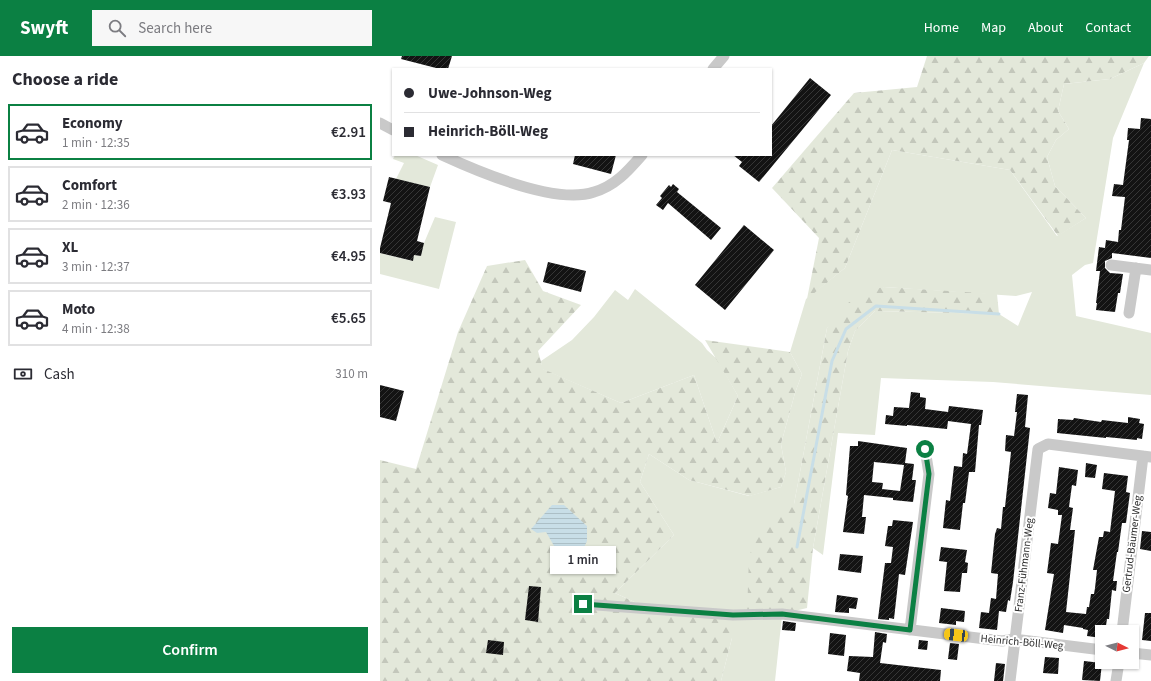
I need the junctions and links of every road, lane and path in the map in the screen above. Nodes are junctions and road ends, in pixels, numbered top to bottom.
1 (724, 56) edge
2 (714, 68) edge
3 (380, 123) edge
4 (392, 129) edge
5 (444, 156) edge
6 (641, 156) edge
7 (1111, 265) dead end
8 (1136, 268) junction
9 (1151, 270) edge
10 (1130, 313) dead end
11 (925, 449) dead end
12 (1147, 457) edge
13 (583, 604) dead end
14 (1123, 625) edge
15 (910, 630) junction
16 (1014, 639) junction
17 (1095, 649) edge
18 (1139, 654) edge
19 (1151, 656) edge
20 (1118, 669) edge
21 (1010, 681) edge
22 (1116, 681) edge

1 - 2 street
3 - 4 street
5 - 6 street
7 - 8 street
8 - 9 street
8 - 10 street
11 - 15 street
12 - 14 street, Gertrud-Bäumer-Weg
12 - 16 street, Franz-Fühmann-Weg
13 - 15 street, Heinrich-Böll-Weg
15 - 16 street, Heinrich-Böll-Weg
16 - 17 street, Heinrich-Böll-Weg
16 - 21 street, Franz-Fühmann-Weg
18 - 19 street
20 - 22 street

